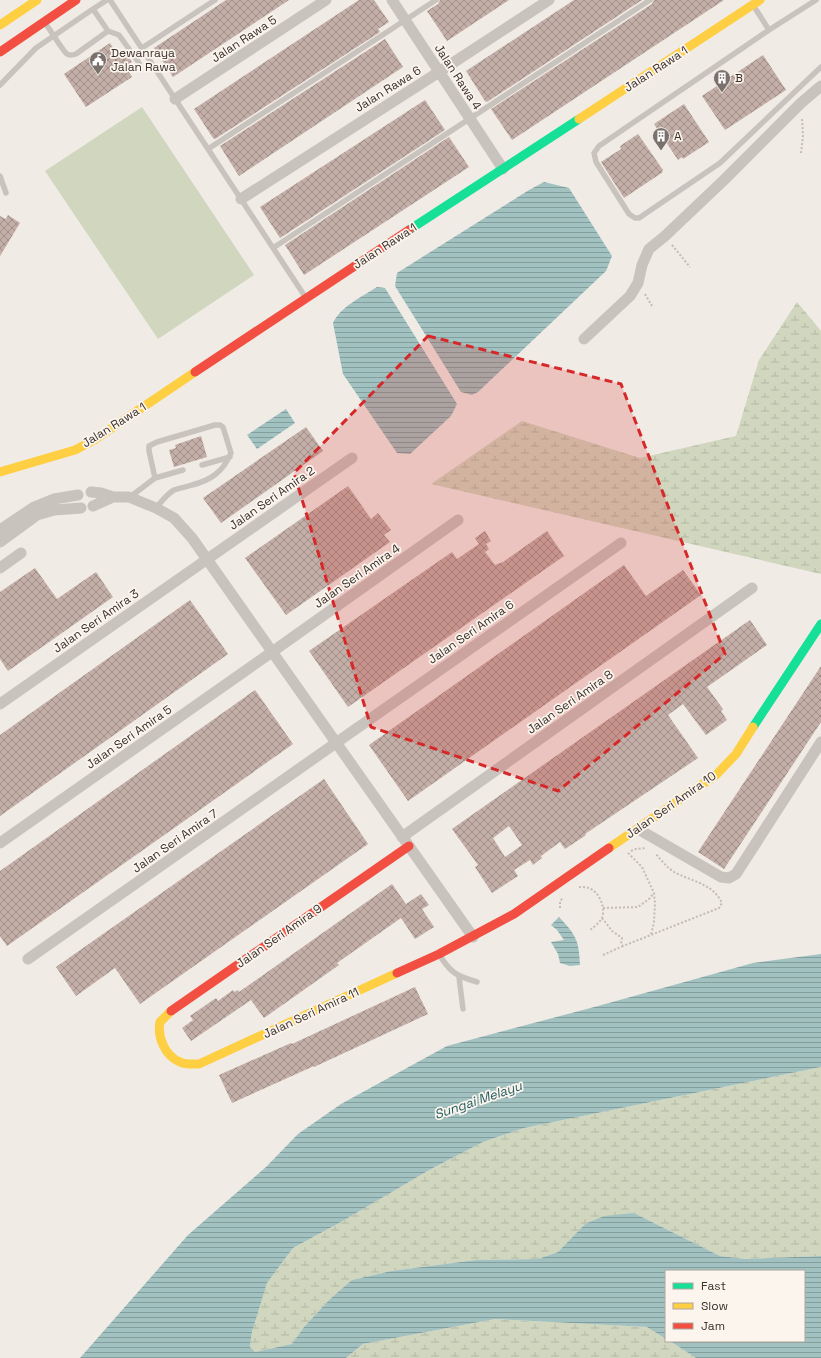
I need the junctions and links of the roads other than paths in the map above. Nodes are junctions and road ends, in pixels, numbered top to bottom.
1 (37, 0) edge
2 (76, 0) edge
3 (109, 0) edge
4 (215, 0) edge
5 (326, 0) edge
6 (392, 0) edge
7 (436, 0) edge
8 (549, 0) edge
9 (650, 0) edge
10 (816, 0) edge
11 (756, 2) edge
12 (93, 10) junction
13 (405, 20) junction
14 (44, 21) junction
15 (0, 25) edge
16 (769, 30) junction
17 (108, 31) junction
18 (54, 35) junction
19 (142, 48) junction
20 (0, 52) edge
21 (139, 63) dead end
22 (821, 67) edge
23 (440, 72) junction
24 (0, 85) edge
25 (818, 89) edge
26 (175, 99) junction
27 (470, 119) junction
28 (208, 149) junction
29 (503, 169) junction
30 (0, 176) edge
31 (6, 193) dead end
32 (241, 199) junction
33 (273, 248) junction
34 (306, 298) junction
35 (584, 339) dead end
36 (230, 457) junction
37 (352, 458) dead end
38 (202, 465) dead end
39 (183, 470) dead end
40 (0, 472) edge
41 (155, 478) junction
42 (91, 492) dead end
43 (113, 496) junction
44 (130, 497) junction
45 (93, 506) dead end
46 (80, 508) dead end
47 (156, 508) junction
48 (68, 509) junction
49 (458, 520) dead end
50 (0, 530) edge
51 (0, 542) edge
52 (621, 543) dead end
53 (21, 553) dead end
54 (206, 559) junction
55 (0, 568) edge
56 (752, 588) dead end
57 (821, 624) edge
58 (272, 652) junction
59 (0, 704) edge
60 (821, 742) edge
61 (336, 743) junction
62 (638, 829) junction
63 (405, 841) junction
64 (0, 843) edge
65 (473, 936) junction
66 (439, 954) junction
67 (28, 960) dead end
68 (459, 977) junction
69 (477, 982) dead end
70 (463, 1009) dead end
71 (158, 1034) joint

1 - 15 main road
2 - 14 main road
3 - 12 lane
3 - 19 lane
4 - 19 lane
5 - 26 street, Jalan Rawa 5
6 - 13 street, Jalan Rawa 4
7 - 13 lane
8 - 23 street, Jalan Rawa 6
9 - 27 lane
10 - 16 lane
11 - 16 lane
11 - 29 main road, Jalan Rawa 1
12 - 17 lane
12 - 18 lane
13 - 23 street, Jalan Rawa 4
13 - 28 lane
14 - 18 lane
14 - 20 main road
16 - 22 lane
17 - 18 lane
17 - 21 lane
18 - 24 lane
19 - 26 lane
23 - 27 street, Jalan Rawa 4
23 - 32 street, Jalan Rawa 6
25 - 35 street
26 - 28 lane
27 - 29 street, Jalan Rawa 4
27 - 33 lane
28 - 32 lane
29 - 34 main road, Jalan Rawa 1
30 - 31 lane
32 - 33 lane
33 - 34 lane
34 - 40 main road, Jalan Rawa 1
36 - 38 lane
36 - 41 lane
36 - 47 lane
37 - 54 street, Jalan Seri Amira 2
39 - 41 lane
41 - 44 lane
42 - 43 street
43 - 44 street
43 - 45 street
44 - 47 street
46 - 48 street
47 - 54 street
48 - 50 street
48 - 51 street
49 - 58 street, Jalan Seri Amira 4
52 - 61 street, Jalan Seri Amira 6
53 - 55 street
54 - 58 street
54 - 59 street, Jalan Seri Amira 3
56 - 63 street, Jalan Seri Amira 8
57 - 62 main road, Jalan Seri Amira 10
58 - 61 street
58 - 64 street, Jalan Seri Amira 5
60 - 62 street
61 - 63 street
61 - 67 street, Jalan Seri Amira 7
62 - 65 main road, Jalan Seri Amira 10
63 - 65 street
63 - 71 main road, Jalan Seri Amira 9
65 - 66 main road, Jalan Seri Amira 11
66 - 68 lane
66 - 71 main road, Jalan Seri Amira 11
68 - 69 lane
68 - 70 lane

